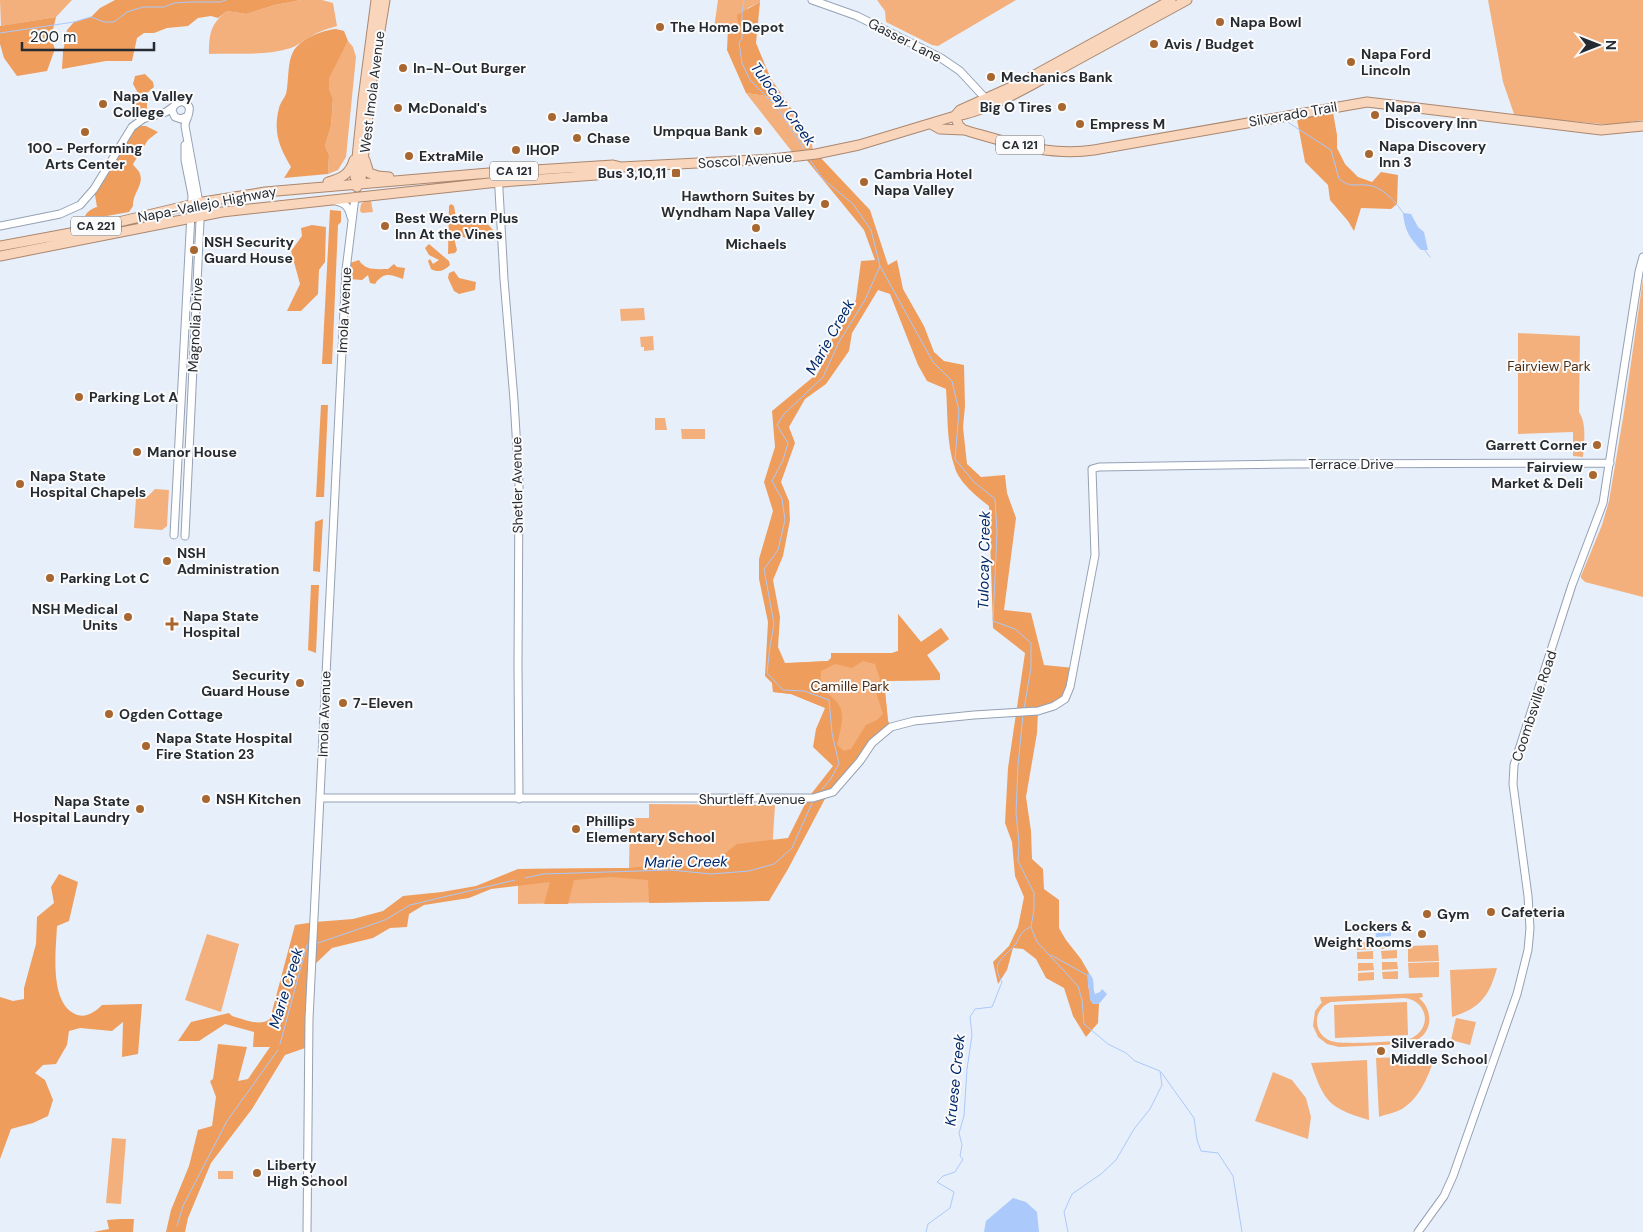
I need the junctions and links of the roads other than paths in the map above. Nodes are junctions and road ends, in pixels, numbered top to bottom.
1 (376, 0) edge
2 (385, 0) edge
3 (812, 0) edge
4 (1171, 0) edge
5 (1187, 0) edge
6 (373, 49) junction
7 (986, 99) junction
8 (173, 106) junction
9 (158, 115) junction
10 (188, 116) junction
11 (954, 116) junction
12 (176, 118) junction
13 (931, 124) junction
14 (1643, 126) edge
15 (360, 130) junction
16 (964, 130) junction
17 (364, 150) junction
18 (621, 168) junction
19 (498, 172) junction
20 (407, 180) joint
21 (396, 181) junction
22 (498, 182) junction
23 (358, 184) junction
24 (304, 188) junction
25 (355, 197) junction
26 (318, 200) junction
27 (195, 204) junction
28 (196, 217) junction
29 (352, 222) junction
30 (0, 226) edge
31 (190, 243) junction
32 (199, 243) junction
33 (0, 246) edge
34 (0, 256) edge
35 (1643, 257) edge
36 (184, 344) junction
37 (194, 345) junction
38 (184, 356) junction
39 (194, 356) junction
40 (1610, 463) junction
41 (1092, 469) joint
42 (174, 535) dead end
43 (185, 536) dead end
44 (320, 798) junction
45 (519, 799) junction
46 (307, 1232) edge
47 (1418, 1232) edge

1 - 6 main road, West Imola Avenue
2 - 6 main road, West Imola Avenue
3 - 7 street, Gasser Lane
4 - 7 main road, Soscol Avenue
5 - 11 main road, Soscol Avenue
6 - 15 main road, West Imola Avenue
6 - 17 main road, West Imola Avenue
7 - 11 main road, Soscol Avenue
8 - 9 street
8 - 10 street
8 - 12 street, Magnolia Drive
9 - 12 street
9 - 30 street
10 - 12 street
10 - 27 street, Magnolia Drive
11 - 13 main road, Soscol Avenue / CA 121
11 - 16 main road
12 - 27 street, Magnolia Drive
13 - 16 main road, Silverado Trail
13 - 18 main road, Soscol Avenue / CA 121
14 - 16 main road, Silverado Trail / CA 121
15 - 23 main road, West Imola Avenue
15 - 24 main road
17 - 21 main road
17 - 23 main road, West Imola Avenue
18 - 19 main road, Soscol Avenue / CA 121
18 - 22 main road, Soscol Avenue / CA 121
19 - 20 main road, Soscol Avenue / CA 121
19 - 22 street, Shetler Avenue
20 - 21 main road, Soscol Avenue / CA 221
21 - 23 main road, Soscol Avenue / CA 221
22 - 25 main road, Soscol Avenue / CA 121
22 - 45 street, Shetler Avenue
23 - 24 main road, Napa-Vallejo Highway / CA 221
23 - 25 main road, West Imola Avenue
24 - 27 main road, Napa-Vallejo Highway / CA 221
25 - 26 main road, Napa-Vallejo Highway / CA 221
25 - 29 street, Imola Avenue
26 - 28 main road, Napa-Vallejo Highway / CA 221
26 - 29 street
27 - 28 street, Magnolia Drive
27 - 33 main road, Napa-Vallejo Highway / CA 221
28 - 31 street, Magnolia Drive
28 - 32 street, Magnolia Drive
28 - 34 main road, Napa-Vallejo Highway / CA 221
29 - 44 street, Imola Avenue
31 - 32 street
31 - 36 street, Magnolia Drive
32 - 37 street, Magnolia Drive
35 - 40 street, Coombsville Road
36 - 37 street
36 - 38 street, Magnolia Drive
37 - 39 street, Magnolia Drive
38 - 39 street
38 - 42 street, Magnolia Drive
39 - 43 street, Magnolia Drive
40 - 41 street, Terrace Drive
40 - 47 street, Coombsville Road
41 - 45 street, Shurtleff Avenue
44 - 45 street, Shurtleff Avenue
44 - 46 street, Imola Avenue

